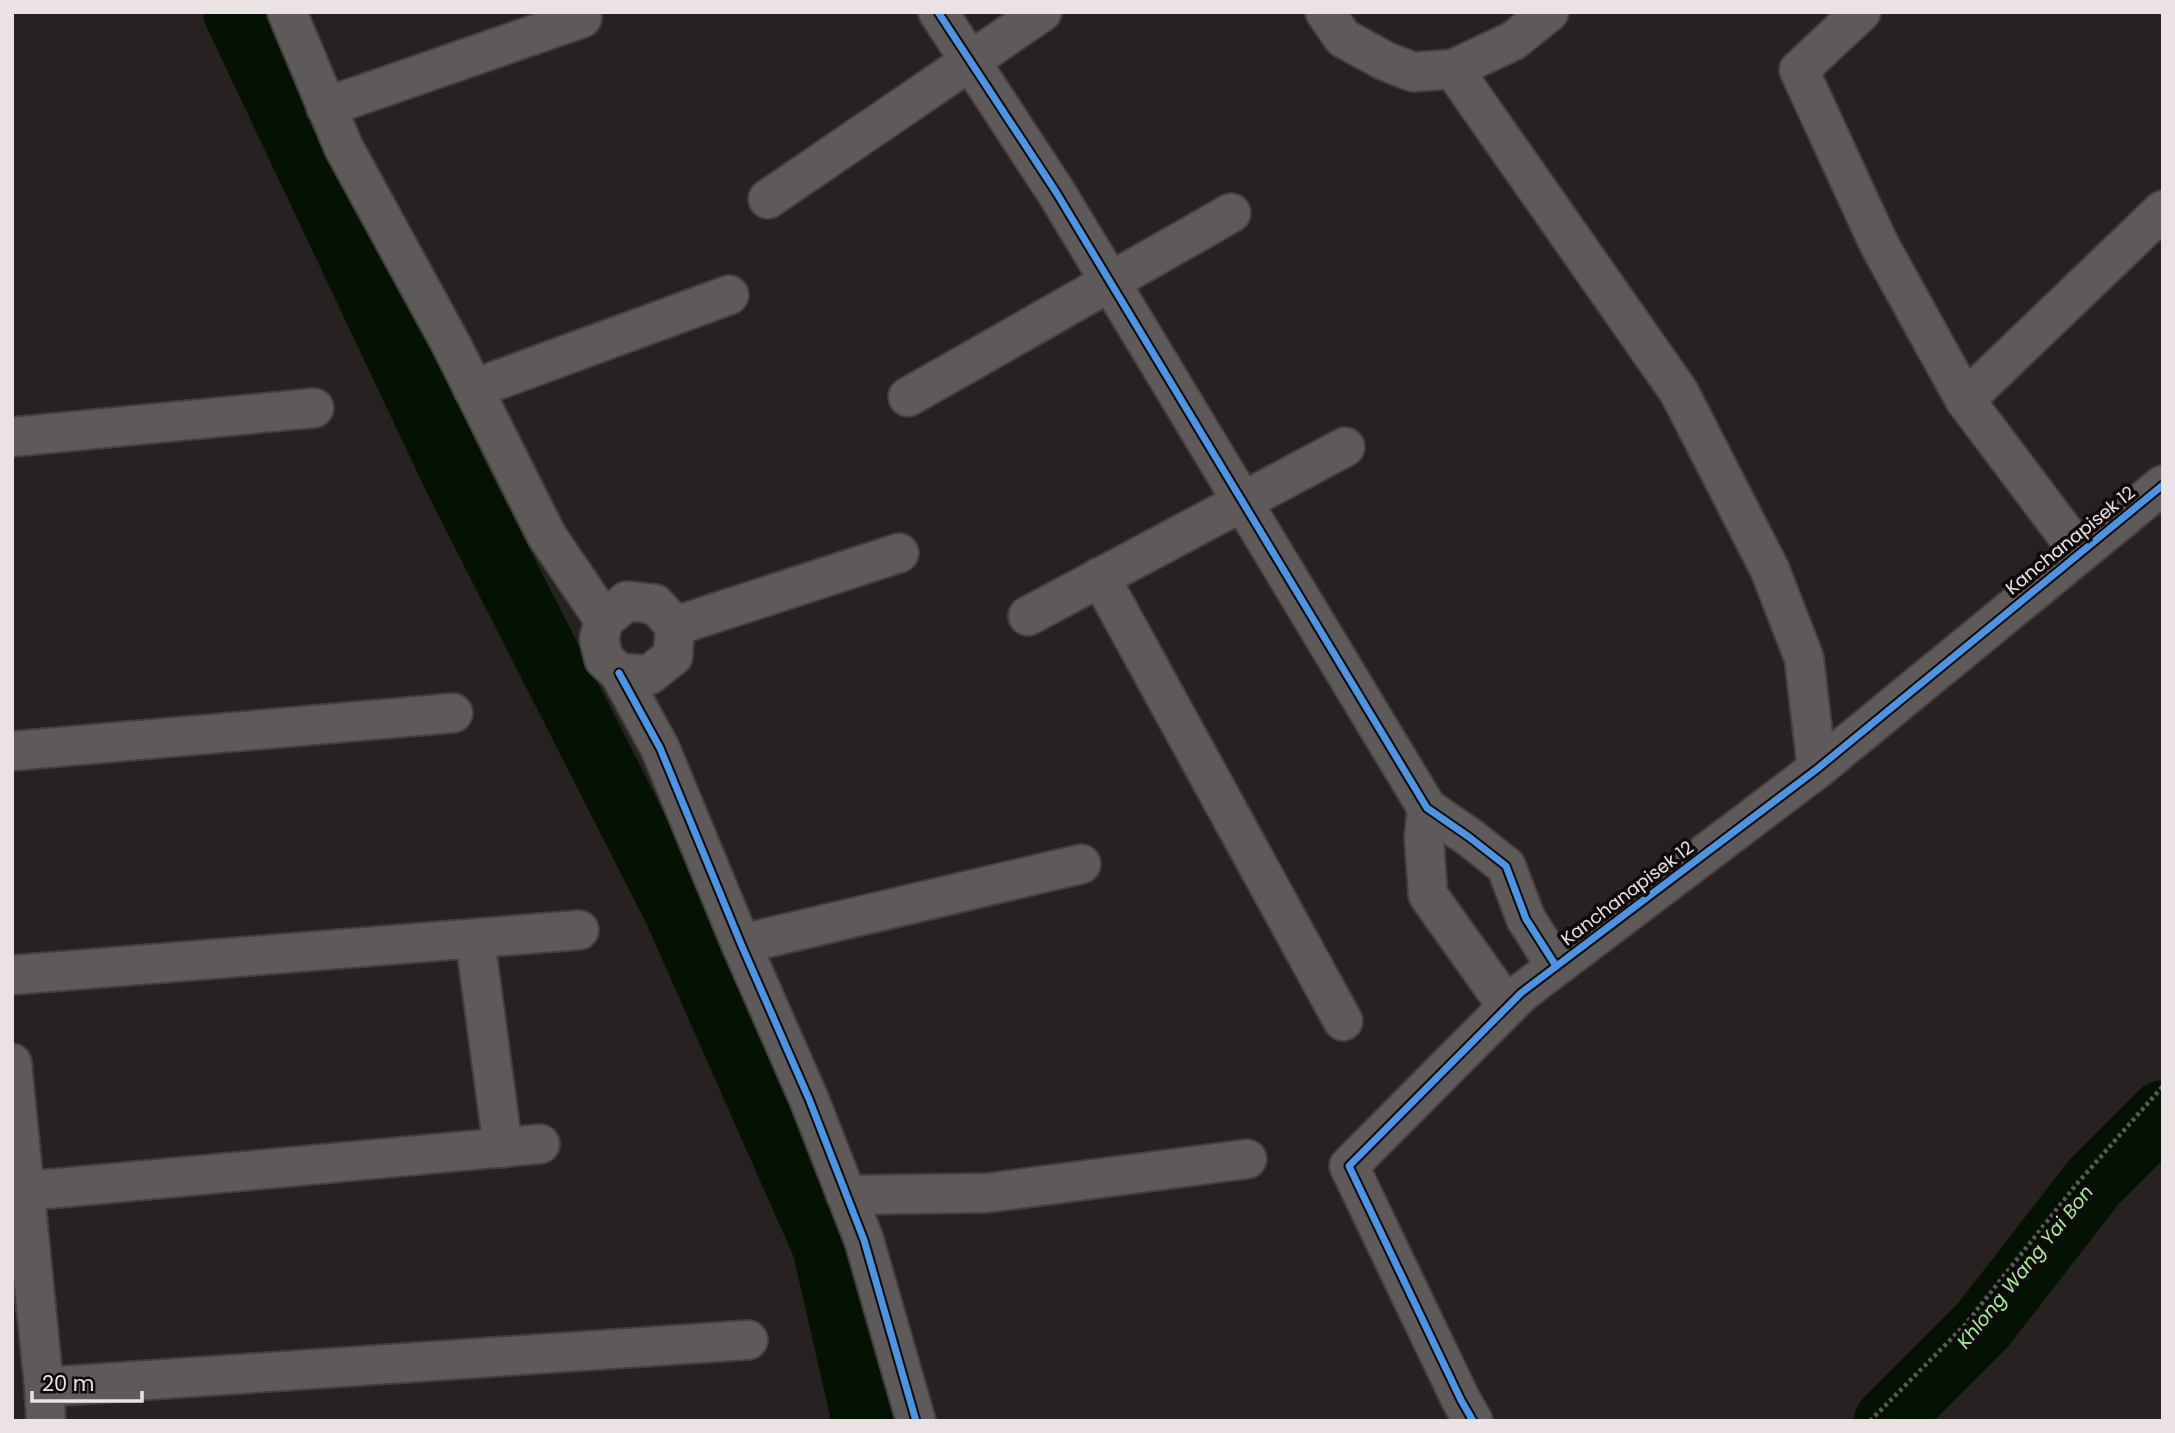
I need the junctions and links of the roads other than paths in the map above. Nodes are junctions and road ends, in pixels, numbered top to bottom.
1 (287, 12) edge
2 (938, 12) edge
3 (1042, 12) edge
4 (1325, 12) edge
5 (1549, 12) edge
6 (1861, 12) edge
7 (582, 18) dead end
8 (970, 61) junction
9 (1453, 69) junction
10 (326, 107) junction
11 (768, 199) dead end
12 (2163, 210) edge
13 (1231, 213) dead end
14 (1110, 282) junction
15 (729, 295) dead end
16 (473, 389) junction
17 (908, 397) dead end
18 (1965, 400) junction
19 (314, 408) dead end
20 (12, 437) edge
21 (1345, 447) dead end
22 (2163, 485) edge
23 (1242, 502) junction
24 (2080, 553) junction
25 (899, 554) dead end
26 (1100, 577) junction
27 (1028, 615) dead end
28 (604, 620) junction
29 (675, 626) junction
30 (619, 673) junction
31 (453, 713) dead end
32 (12, 751) edge
33 (1817, 769) junction
34 (1427, 808) junction
35 (1081, 864) dead end
36 (579, 930) dead end
37 (475, 939) junction
38 (741, 944) junction
39 (1556, 966) junction
40 (12, 975) edge
41 (1507, 1006) junction
42 (1343, 1021) dead end
43 (12, 1063) edge
44 (15, 1143) edge
45 (540, 1144) dead end
46 (503, 1148) junction
47 (1247, 1159) dead end
48 (26, 1191) junction
49 (846, 1195) junction
50 (748, 1340) dead end
51 (45, 1404) edge
52 (916, 1421) edge
53 (1473, 1421) edge

1 - 10 street
2 - 8 street
3 - 8 street
4 - 9 street
5 - 9 street
6 - 18 street
7 - 10 street
8 - 11 street
8 - 14 street
9 - 33 street
10 - 16 street
12 - 18 street
13 - 14 street
14 - 17 street
14 - 23 street
15 - 16 street
16 - 28 street
18 - 24 street
19 - 20 street
21 - 23 street
22 - 24 street, Kanchanapisek 12
23 - 26 street
23 - 34 street
24 - 33 street, Kanchanapisek 12
25 - 29 street
26 - 27 street
26 - 42 street
28 - 29 street
28 - 30 street
29 - 30 street
30 - 38 street
31 - 32 street
33 - 39 street, Kanchanapisek 12
34 - 39 street
34 - 41 street
35 - 38 street
36 - 37 street
37 - 40 street
37 - 46 street
38 - 49 street
39 - 41 street, Kanchanapisek 12
41 - 53 street, Kanchanapisek 12
43 - 44 street
44 - 48 street
45 - 46 street
46 - 48 street
47 - 49 street
48 - 51 street
49 - 52 street
50 - 51 street

